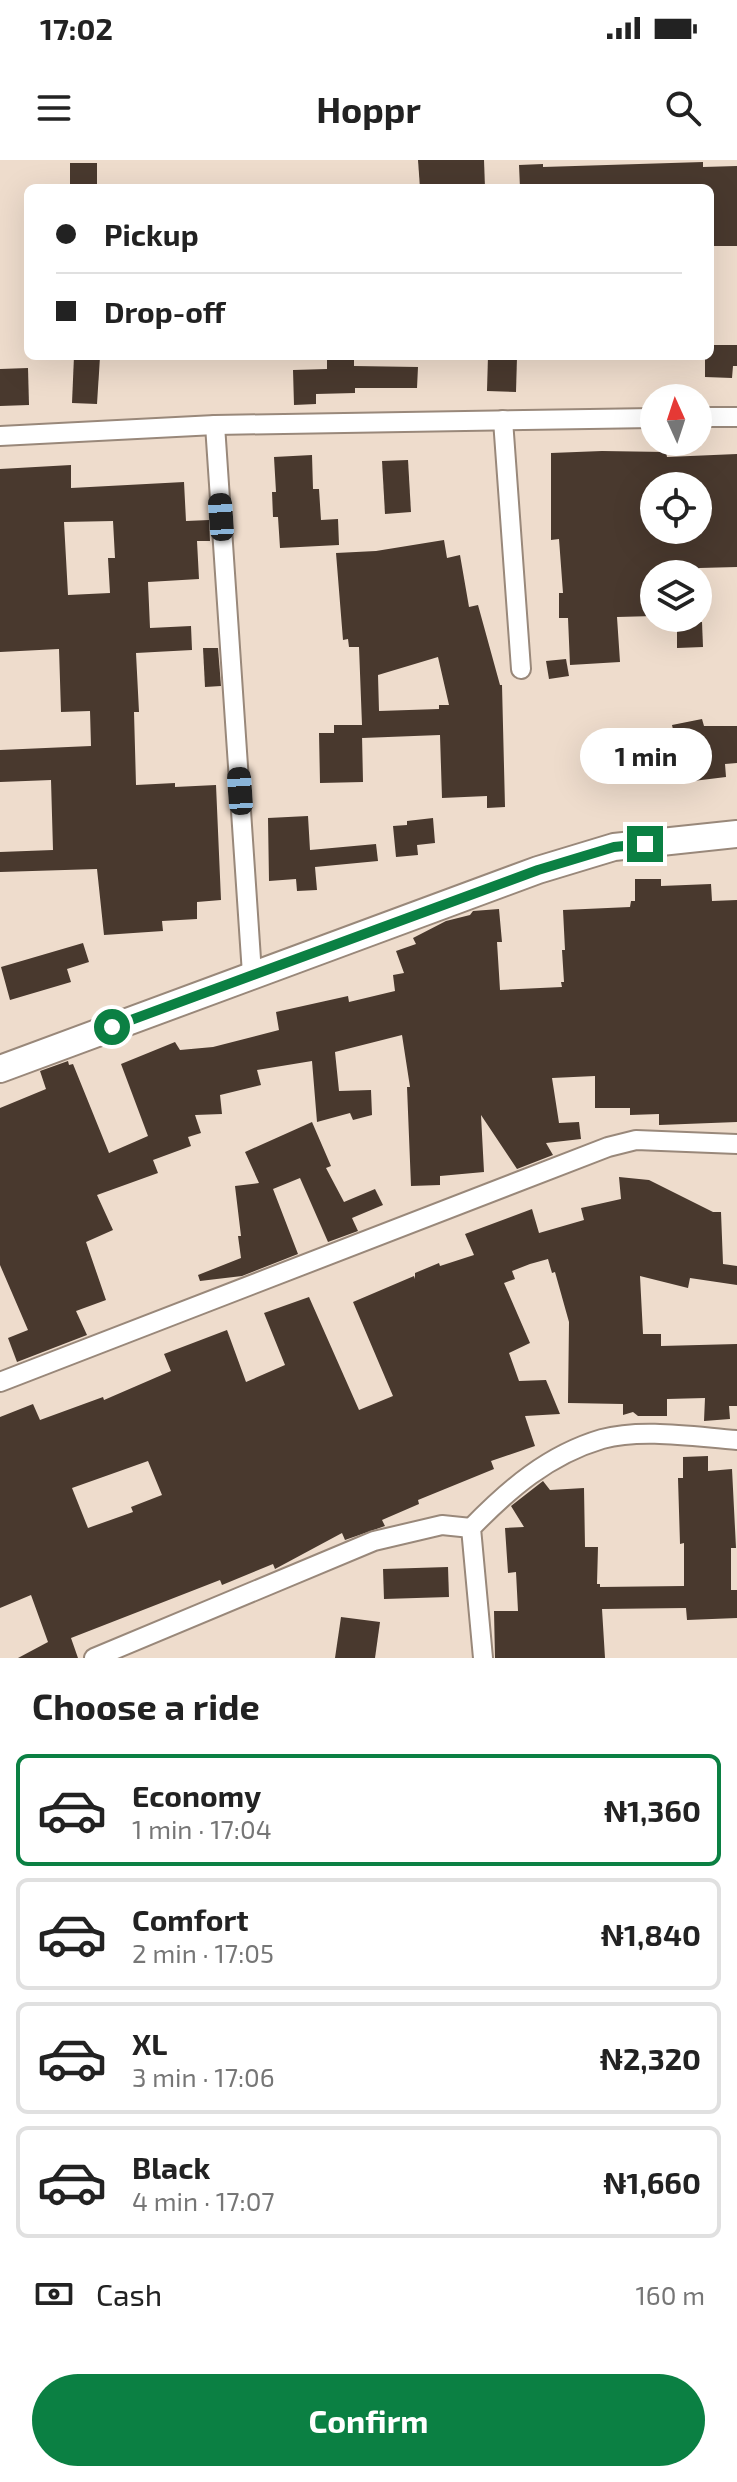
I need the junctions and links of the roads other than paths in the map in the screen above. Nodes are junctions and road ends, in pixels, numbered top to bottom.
1 (712, 417) edge
2 (737, 417) edge
3 (640, 418) edge
4 (503, 420) junction
5 (215, 425) junction
6 (0, 436) edge
7 (521, 669) dead end
8 (737, 834) edge
9 (252, 974) junction
10 (0, 1069) edge
11 (737, 1144) edge
12 (0, 1382) edge
13 (737, 1440) edge
14 (471, 1528) junction
15 (94, 1658) edge
16 (483, 1658) edge

1 - 2 street
3 - 4 street
4 - 5 street
4 - 7 street
5 - 6 street
5 - 9 street
8 - 9 street
9 - 10 street
11 - 12 street
13 - 14 street
14 - 15 street
14 - 16 street

